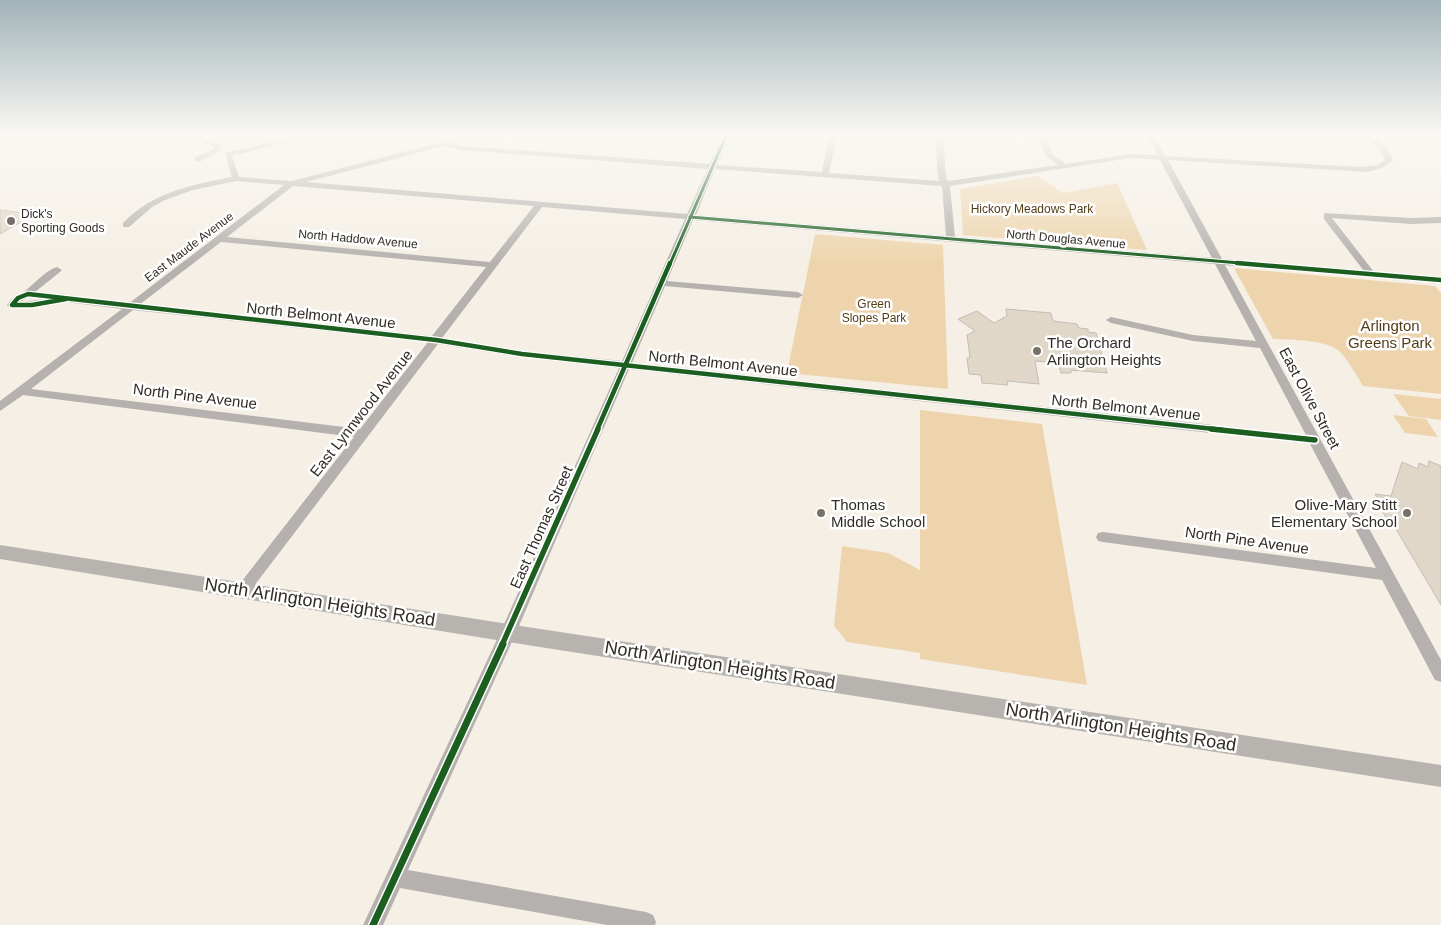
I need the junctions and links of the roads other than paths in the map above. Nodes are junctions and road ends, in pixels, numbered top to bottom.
1 (236, 179) edge
2 (238, 179) edge
3 (309, 179) edge
4 (706, 179) edge
5 (888, 179) edge
6 (943, 179) edge
7 (984, 179) edge
8 (1174, 179) edge
9 (291, 184) junction
10 (946, 184) junction
11 (539, 205) junction
12 (690, 217) junction
13 (1441, 220) edge
14 (126, 225) dead end
15 (221, 239) junction
16 (951, 239) junction
17 (1218, 261) junction
18 (493, 265) junction
19 (57, 270) dead end
20 (1372, 275) junction
21 (1441, 280) edge
22 (661, 283) junction
23 (28, 294) junction
24 (798, 295) dead end
25 (66, 299) junction
26 (13, 303) junction
27 (130, 307) junction
28 (0, 308) edge
29 (1111, 320) dead end
30 (436, 340) junction
31 (1263, 345) junction
32 (625, 365) junction
33 (21, 391) junction
34 (0, 407) edge
35 (364, 434) junction
36 (1315, 440) junction
37 (1103, 537) dead end
38 (0, 552) edge
39 (1388, 576) junction
40 (243, 590) junction
41 (508, 633) junction
42 (1441, 675) edge
43 (1441, 776) edge
44 (395, 877) junction
45 (646, 922) dead end
46 (373, 925) edge

1 - 14 street, North Douglas Avenue
2 - 9 street, North Douglas Avenue
3 - 9 street, East Maude Avenue
4 - 12 street, East Thomas Street
5 - 10 street
6 - 10 street
7 - 10 street
8 - 17 street, East Olive Street
9 - 11 street, North Douglas Avenue
9 - 15 street, East Maude Avenue
10 - 16 street
11 - 12 street, North Douglas Avenue
11 - 18 street, East Lynnwood Avenue
12 - 16 street, North Douglas Avenue
12 - 22 street, East Thomas Street
13 - 20 street
15 - 18 street, North Haddow Avenue
15 - 27 street, East Maude Avenue
16 - 17 street, North Douglas Avenue
17 - 20 street, North Douglas Avenue
17 - 31 street, East Olive Street
18 - 30 street, East Lynnwood Avenue
19 - 23 street
20 - 21 street, North Douglas Avenue
22 - 24 street
22 - 32 street, East Thomas Street
23 - 25 street, North Belmont Avenue
23 - 26 street
25 - 26 street
25 - 27 street, North Belmont Avenue
26 - 28 street
27 - 30 street, North Belmont Avenue
27 - 33 street, East Maude Avenue
29 - 31 street
30 - 32 street, North Belmont Avenue
30 - 35 street, East Lynnwood Avenue
31 - 36 street, East Olive Street
32 - 36 street, North Belmont Avenue
32 - 41 street, East Thomas Street
33 - 34 street, East Maude Avenue
33 - 35 street, North Pine Avenue
35 - 40 street, East Lynnwood Avenue
36 - 39 street, East Olive Street
37 - 39 street, North Pine Avenue
38 - 40 main road, North Arlington Heights Road
39 - 42 street, East Olive Street
40 - 41 main road, North Arlington Heights Road
41 - 43 main road, North Arlington Heights Road
41 - 44 street, East Thomas Street
44 - 45 street
44 - 46 street, East Thomas Street

